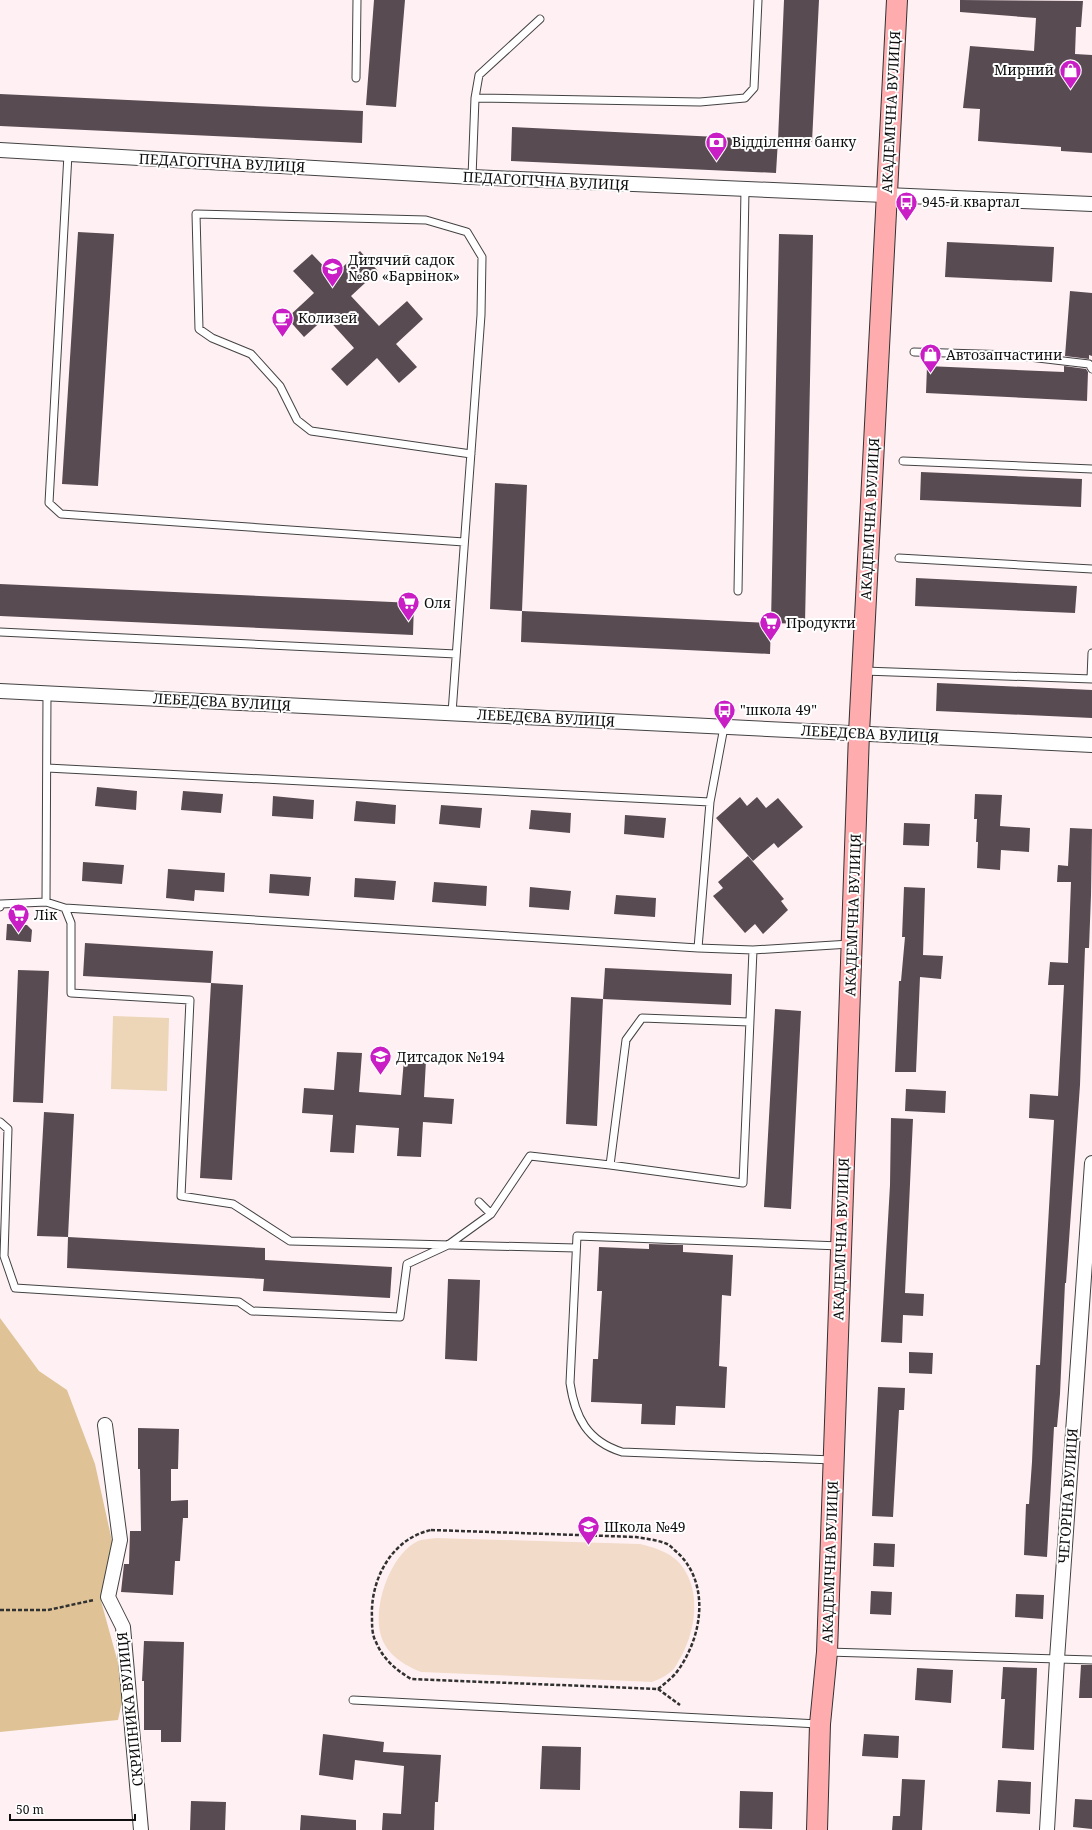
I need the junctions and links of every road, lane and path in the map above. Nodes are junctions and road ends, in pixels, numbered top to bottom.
1 (357, 0) edge
2 (758, 0) edge
3 (897, 0) edge
4 (540, 19) dead end
5 (356, 78) dead end
6 (475, 98) junction
7 (0, 150) edge
8 (68, 154) junction
9 (472, 177) junction
10 (745, 189) junction
11 (886, 196) junction
12 (1092, 204) edge
13 (914, 352) dead end
14 (1092, 369) edge
15 (471, 454) junction
16 (903, 461) dead end
17 (1092, 469) edge
18 (464, 542) junction
19 (899, 558) dead end
20 (1092, 569) edge
21 (738, 591) dead end
22 (0, 632) edge
23 (1092, 653) edge
24 (456, 654) junction
25 (862, 671) junction
26 (1091, 679) edge
27 (0, 691) edge
28 (47, 693) junction
29 (452, 713) junction
30 (724, 727) junction
31 (859, 733) junction
32 (1092, 745) edge
33 (47, 768) junction
34 (710, 802) junction
35 (46, 902) junction
36 (0, 908) edge
37 (65, 908) junction
38 (852, 944) junction
39 (698, 948) junction
40 (752, 950) junction
41 (749, 1022) junction
42 (0, 1122) edge
43 (1092, 1163) edge
44 (610, 1165) junction
45 (479, 1202) dead end
46 (491, 1214) junction
47 (448, 1245) junction
48 (841, 1246) junction
49 (576, 1248) junction
50 (105, 1425) dead end
51 (833, 1460) junction
52 (636, 1537) joint
53 (108, 1597) junction
54 (0, 1610) edge
55 (826, 1652) junction
56 (1057, 1659) junction
57 (1092, 1660) edge
58 (353, 1700) dead end
59 (820, 1724) junction
60 (142, 1830) edge
61 (817, 1830) edge
62 (1047, 1830) edge

1 - 5 lane
2 - 6 lane
3 - 11 main road, АКАДЕМІЧНА ВУЛИЦЯ
4 - 6 lane
6 - 9 lane
7 - 8 street, ПЕДАГОГІЧНА ВУЛИЦЯ
8 - 9 street, ПЕДАГОГІЧНА ВУЛИЦЯ
8 - 18 lane
9 - 10 street, ПЕДАГОГІЧНА ВУЛИЦЯ
10 - 11 street, ПЕДАГОГІЧНА ВУЛИЦЯ
10 - 21 lane
11 - 12 street, ПЕДАГОГІЧНА ВУЛИЦЯ
11 - 25 main road, АКАДЕМІЧНА ВУЛИЦЯ
13 - 14 lane
15 - 15 lane
15 - 18 lane
16 - 17 lane
18 - 24 lane
19 - 20 lane
22 - 24 lane
23 - 26 lane
24 - 29 lane
25 - 26 lane
25 - 31 main road, АКАДЕМІЧНА ВУЛИЦЯ
27 - 28 street, ЛЕБЕДЄВА ВУЛИЦЯ
28 - 29 street, ЛЕБЕДЄВА ВУЛИЦЯ
28 - 33 lane
29 - 30 street, ЛЕБЕДЄВА ВУЛИЦЯ
30 - 31 street, ЛЕБЕДЄВА ВУЛИЦЯ
30 - 34 lane
31 - 32 street, ЛЕБЕДЄВА ВУЛИЦЯ
31 - 38 main road, АКАДЕМІЧНА ВУЛИЦЯ
33 - 34 lane
33 - 35 lane
34 - 39 lane
35 - 36 lane
35 - 37 lane
37 - 39 lane
37 - 47 lane
38 - 40 lane
38 - 48 main road, АКАДЕМІЧНА ВУЛИЦЯ
39 - 40 lane
40 - 41 lane
41 - 44 lane
41 - 44 lane
42 - 47 lane
43 - 56 street, ЧЕГОРІНА ВУЛИЦЯ
44 - 46 lane
45 - 46 lane
46 - 47 lane
47 - 49 lane
48 - 49 lane
48 - 51 main road, АКАДЕМІЧНА ВУЛИЦЯ
49 - 51 lane
50 - 53 street
51 - 55 main road, АКАДЕМІЧНА ВУЛИЦЯ
52 - 52 path
53 - 54 path
53 - 60 street, СКРИПНИКА ВУЛИЦЯ
55 - 56 lane
55 - 59 main road, АКАДЕМІЧНА ВУЛИЦЯ
56 - 57 lane
56 - 62 street, ЧЕГОРІНА ВУЛИЦЯ
58 - 59 lane
59 - 61 main road, АКАДЕМІЧНА ВУЛИЦЯ

